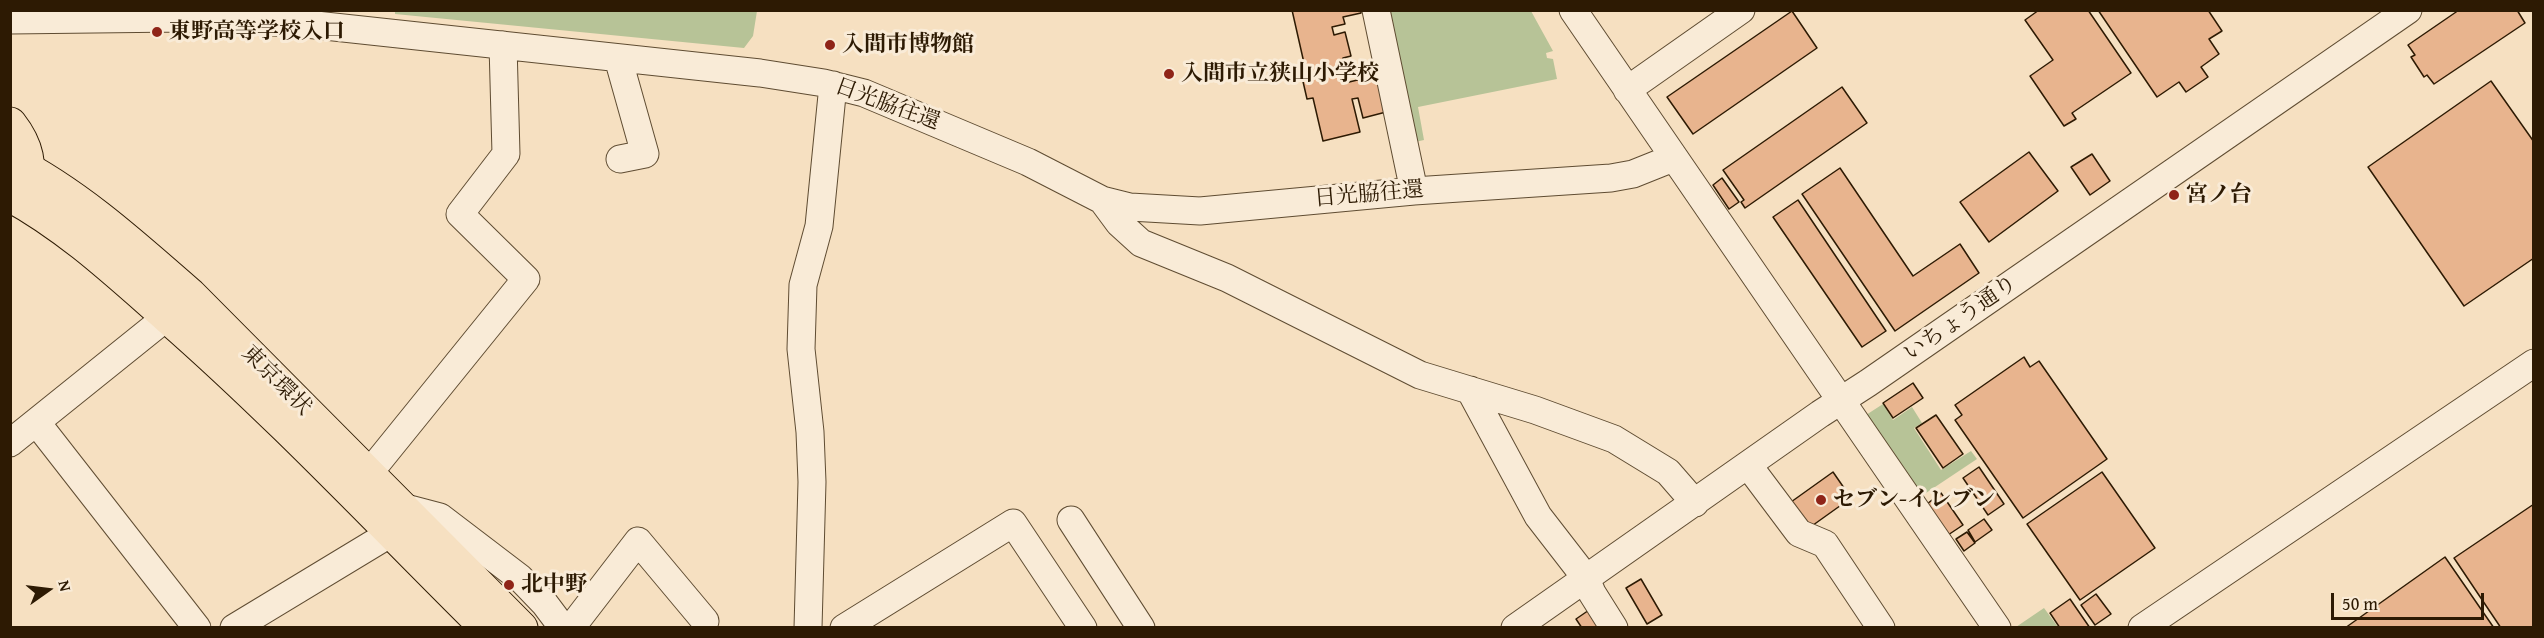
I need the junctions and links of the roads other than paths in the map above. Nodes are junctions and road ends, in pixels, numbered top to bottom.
1 (1376, 10) edge
2 (1573, 10) edge
3 (1741, 10) edge
4 (2408, 10) edge
5 (177, 14) edge
6 (10, 20) edge
7 (377, 21) edge
8 (503, 45) junction
9 (618, 58) junction
10 (833, 85) junction
11 (1627, 90) junction
12 (10, 124) edge
13 (1673, 158) junction
14 (620, 159) dead end
15 (20, 165) edge
16 (1414, 191) junction
17 (18, 199) edge
18 (1102, 200) junction
19 (168, 316) junction
20 (2534, 363) edge
21 (1470, 390) junction
22 (1841, 400) junction
23 (37, 423) junction
24 (10, 443) edge
25 (1748, 465) junction
26 (369, 473) junction
27 (1695, 503) junction
28 (396, 520) junction
29 (1071, 520) dead end
30 (1586, 578) junction
31 (705, 621) dead end
32 (1138, 626) edge
33 (197, 627) edge
34 (234, 627) edge
35 (487, 627) edge
36 (521, 627) edge
37 (563, 627) edge
38 (572, 627) edge
39 (808, 627) edge
40 (844, 627) edge
41 (1083, 627) edge
42 (1515, 627) edge
43 (1614, 627) edge
44 (1881, 627) edge
45 (1998, 627) edge
46 (2142, 627) edge

1 - 16 street
2 - 11 street
3 - 11 street
4 - 22 street, いちょう通り
5 - 6 street, 日光脇往還
5 - 7 street, 日光脇往還
7 - 8 street, 日光脇往還
8 - 9 street, 日光脇往還
8 - 26 street
9 - 10 street, 日光脇往還
9 - 14 street
10 - 18 street, 日光脇往還
10 - 39 street
11 - 13 street
12 - 15 main road
13 - 16 street, 日光脇往還
13 - 22 street
15 - 17 main road
15 - 26 main road, 東京環状
16 - 18 street, 日光脇往還
17 - 19 main road, 東京環状
18 - 21 street
19 - 23 street
19 - 28 main road, 東京環状
20 - 46 street
21 - 27 street
21 - 30 street
22 - 25 street, いちょう通り
22 - 45 street
23 - 24 street
23 - 33 street
25 - 27 street, いちょう通り
25 - 44 street
26 - 28 main road, 東京環状
27 - 30 street, いちょう通り
28 - 34 street
28 - 35 main road, 東京環状
28 - 36 main road, 東京環状
28 - 37 street
29 - 32 street
30 - 42 street, いちょう通り
30 - 43 street
31 - 38 street
40 - 41 street

